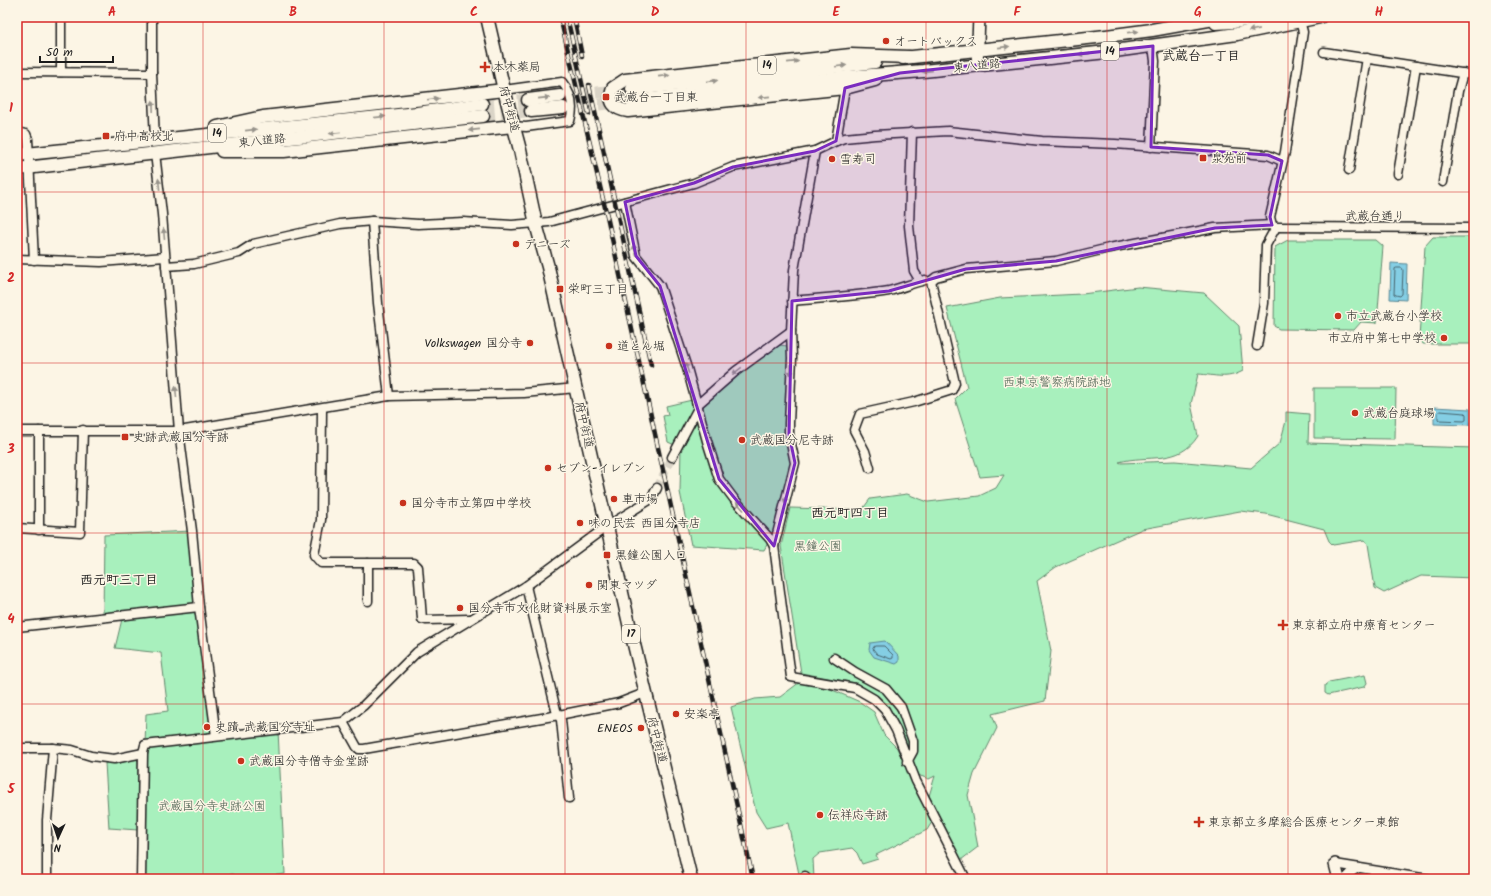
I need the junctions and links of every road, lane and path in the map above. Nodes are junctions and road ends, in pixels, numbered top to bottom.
1 (61, 17) edge
2 (152, 17) edge
3 (487, 17) edge
4 (979, 17) edge
5 (1225, 17) edge
6 (1263, 17) edge
7 (1320, 17) edge
8 (1300, 21) junction
9 (1277, 22) edge
10 (1183, 24) junction
11 (1153, 46) junction
12 (978, 50) junction
13 (1324, 52) dead end
14 (909, 57) junction
15 (1366, 58) junction
16 (977, 66) junction
17 (1416, 66) junction
18 (17, 72) edge
19 (61, 72) junction
20 (152, 73) junction
21 (900, 73) junction
22 (1463, 73) junction
23 (1474, 75) edge
24 (632, 88) tunnel mouth
25 (845, 88) junction
26 (504, 90) junction
27 (633, 101) tunnel mouth
28 (562, 102) tunnel mouth
29 (530, 105) tunnel mouth
30 (513, 126) junction
31 (17, 132) edge
32 (912, 132) junction
33 (179, 137) junction
34 (155, 140) junction
35 (836, 140) junction
36 (1151, 147) junction
37 (63, 150) junction
38 (180, 150) junction
39 (815, 151) junction
40 (154, 153) junction
41 (23, 154) edge
42 (124, 157) junction
43 (1282, 161) junction
44 (30, 168) junction
45 (17, 169) edge
46 (1349, 170) dead end
47 (1398, 174) dead end
48 (1443, 182) dead end
49 (625, 202) junction
50 (372, 221) junction
51 (536, 224) junction
52 (1274, 226) junction
53 (1474, 228) edge
54 (17, 259) edge
55 (34, 260) junction
56 (166, 262) junction
57 (920, 281) junction
58 (931, 281) junction
59 (792, 301) junction
60 (791, 331) junction
61 (1257, 346) dead end
62 (576, 388) junction
63 (389, 396) junction
64 (698, 406) junction
65 (322, 408) junction
66 (83, 430) junction
67 (17, 431) edge
68 (39, 431) junction
69 (180, 431) junction
70 (672, 457) tunnel mouth
71 (870, 468) dead end
72 (657, 488) tunnel mouth
73 (606, 527) junction
74 (17, 528) edge
75 (39, 530) junction
76 (774, 546) junction
77 (368, 563) junction
78 (526, 586) junction
79 (368, 601) dead end
80 (199, 607) junction
81 (471, 619) junction
82 (17, 626) edge
83 (834, 658) dead end
84 (645, 692) junction
85 (559, 715) junction
86 (344, 722) junction
87 (216, 736) junction
88 (17, 748) edge
89 (53, 748) junction
90 (143, 753) junction
91 (908, 762) junction
92 (569, 798) dead end
93 (1335, 864) joint
94 (1360, 868) junction
95 (47, 879) edge
96 (141, 879) edge
97 (691, 879) edge
98 (966, 879) edge
99 (1339, 879) edge
100 (1345, 879) edge
101 (1428, 879) edge

1 - 19 street
2 - 20 street
3 - 26 main road, 府中街道 / 17
4 - 12 street
5 - 10 main road, 東八道路 / 14
6 - 10 main road
7 - 8 main road, 東八道路 / 14
8 - 9 main road, 東八道路 / 14
8 - 43 street
9 -> 11 main road, 東八道路 / 14
12 -> 10 main road, 東八道路 / 14
11 -> 16 main road, 東八道路 / 14
11 - 36 street
12 - 14 main road, 東八道路 / 14
12 - 16 street
13 - 15 street
24 -> 14 main road, 東八道路 / 14
25 -> 14 main road, 14
15 - 17 street
15 - 46 street
16 -> 21 main road, 東八道路 / 14
17 - 22 street
17 - 47 street
18 - 19 street
19 - 20 street
34 -> 20 street
21 - 25 main road, 14
21 - 27 main road, 東八道路 / 14
22 - 23 street
22 - 48 street
25 - 35 street
26 - 30 main road, 府中街道 / 17
26 - 30 street
33 -> 26 main road, 14
28 - 29 main road
30 -> 38 main road, 14
30 - 51 main road, 府中街道 / 17
31 - 41 street
32 - 35 street
32 - 36 street
32 - 57 street
33 - 34 main road, 東八道路 / 14
33 -> 38 main road, 東八道路 / 14
34 - 37 main road, 東八道路 / 14
35 - 39 street
36 - 43 street
37 - 41 main road, 東八道路 / 14
37 - 42 main road
38 - 40 main road, 東八道路 / 14
39 - 49 street
39 - 59 street
40 - 42 main road, 東八道路 / 14
56 -> 40 street
41 - 44 street
42 - 44 main road, 東八道路 / 14
43 - 52 street
44 - 45 main road, 東八道路 / 14
44 - 55 street
49 - 51 street
64 -> 49 street
50 - 51 street
50 - 56 street
50 - 63 street
51 - 62 main road, 府中街道 / 17
52 - 53 street, 武蔵台通り
52 - 58 street, 武蔵台通り
52 - 61 street
54 - 55 street
55 - 56 street
69 -> 56 street
57 - 58 street
57 - 59 street
58 - 71 street
59 - 60 street
60 -> 64 street
60 -> 76 street
62 - 63 street
62 - 73 main road, 府中街道 / 17
63 - 65 street
64 - 70 street
76 -> 64 street
65 - 69 street
65 - 77 street
66 - 68 street
66 - 69 street
66 - 75 street
67 - 68 street
68 - 75 street
69 - 80 street
72 - 73 street
73 - 78 street
73 - 84 main road, 府中街道 / 17
74 - 75 street
76 - 91 street
77 - 79 street
77 - 81 street
78 - 81 street
78 - 85 street
80 - 82 street
80 - 87 street
81 - 86 street
83 - 91 street
84 - 85 street
84 - 97 main road, 府中街道 / 17
85 - 86 street
85 - 92 street
86 - 87 street
87 - 90 street
88 - 89 street
89 - 90 street
89 - 95 street
90 - 96 street
91 - 98 street
93 - 94 street
93 - 99 street
94 - 100 street
94 - 101 street

